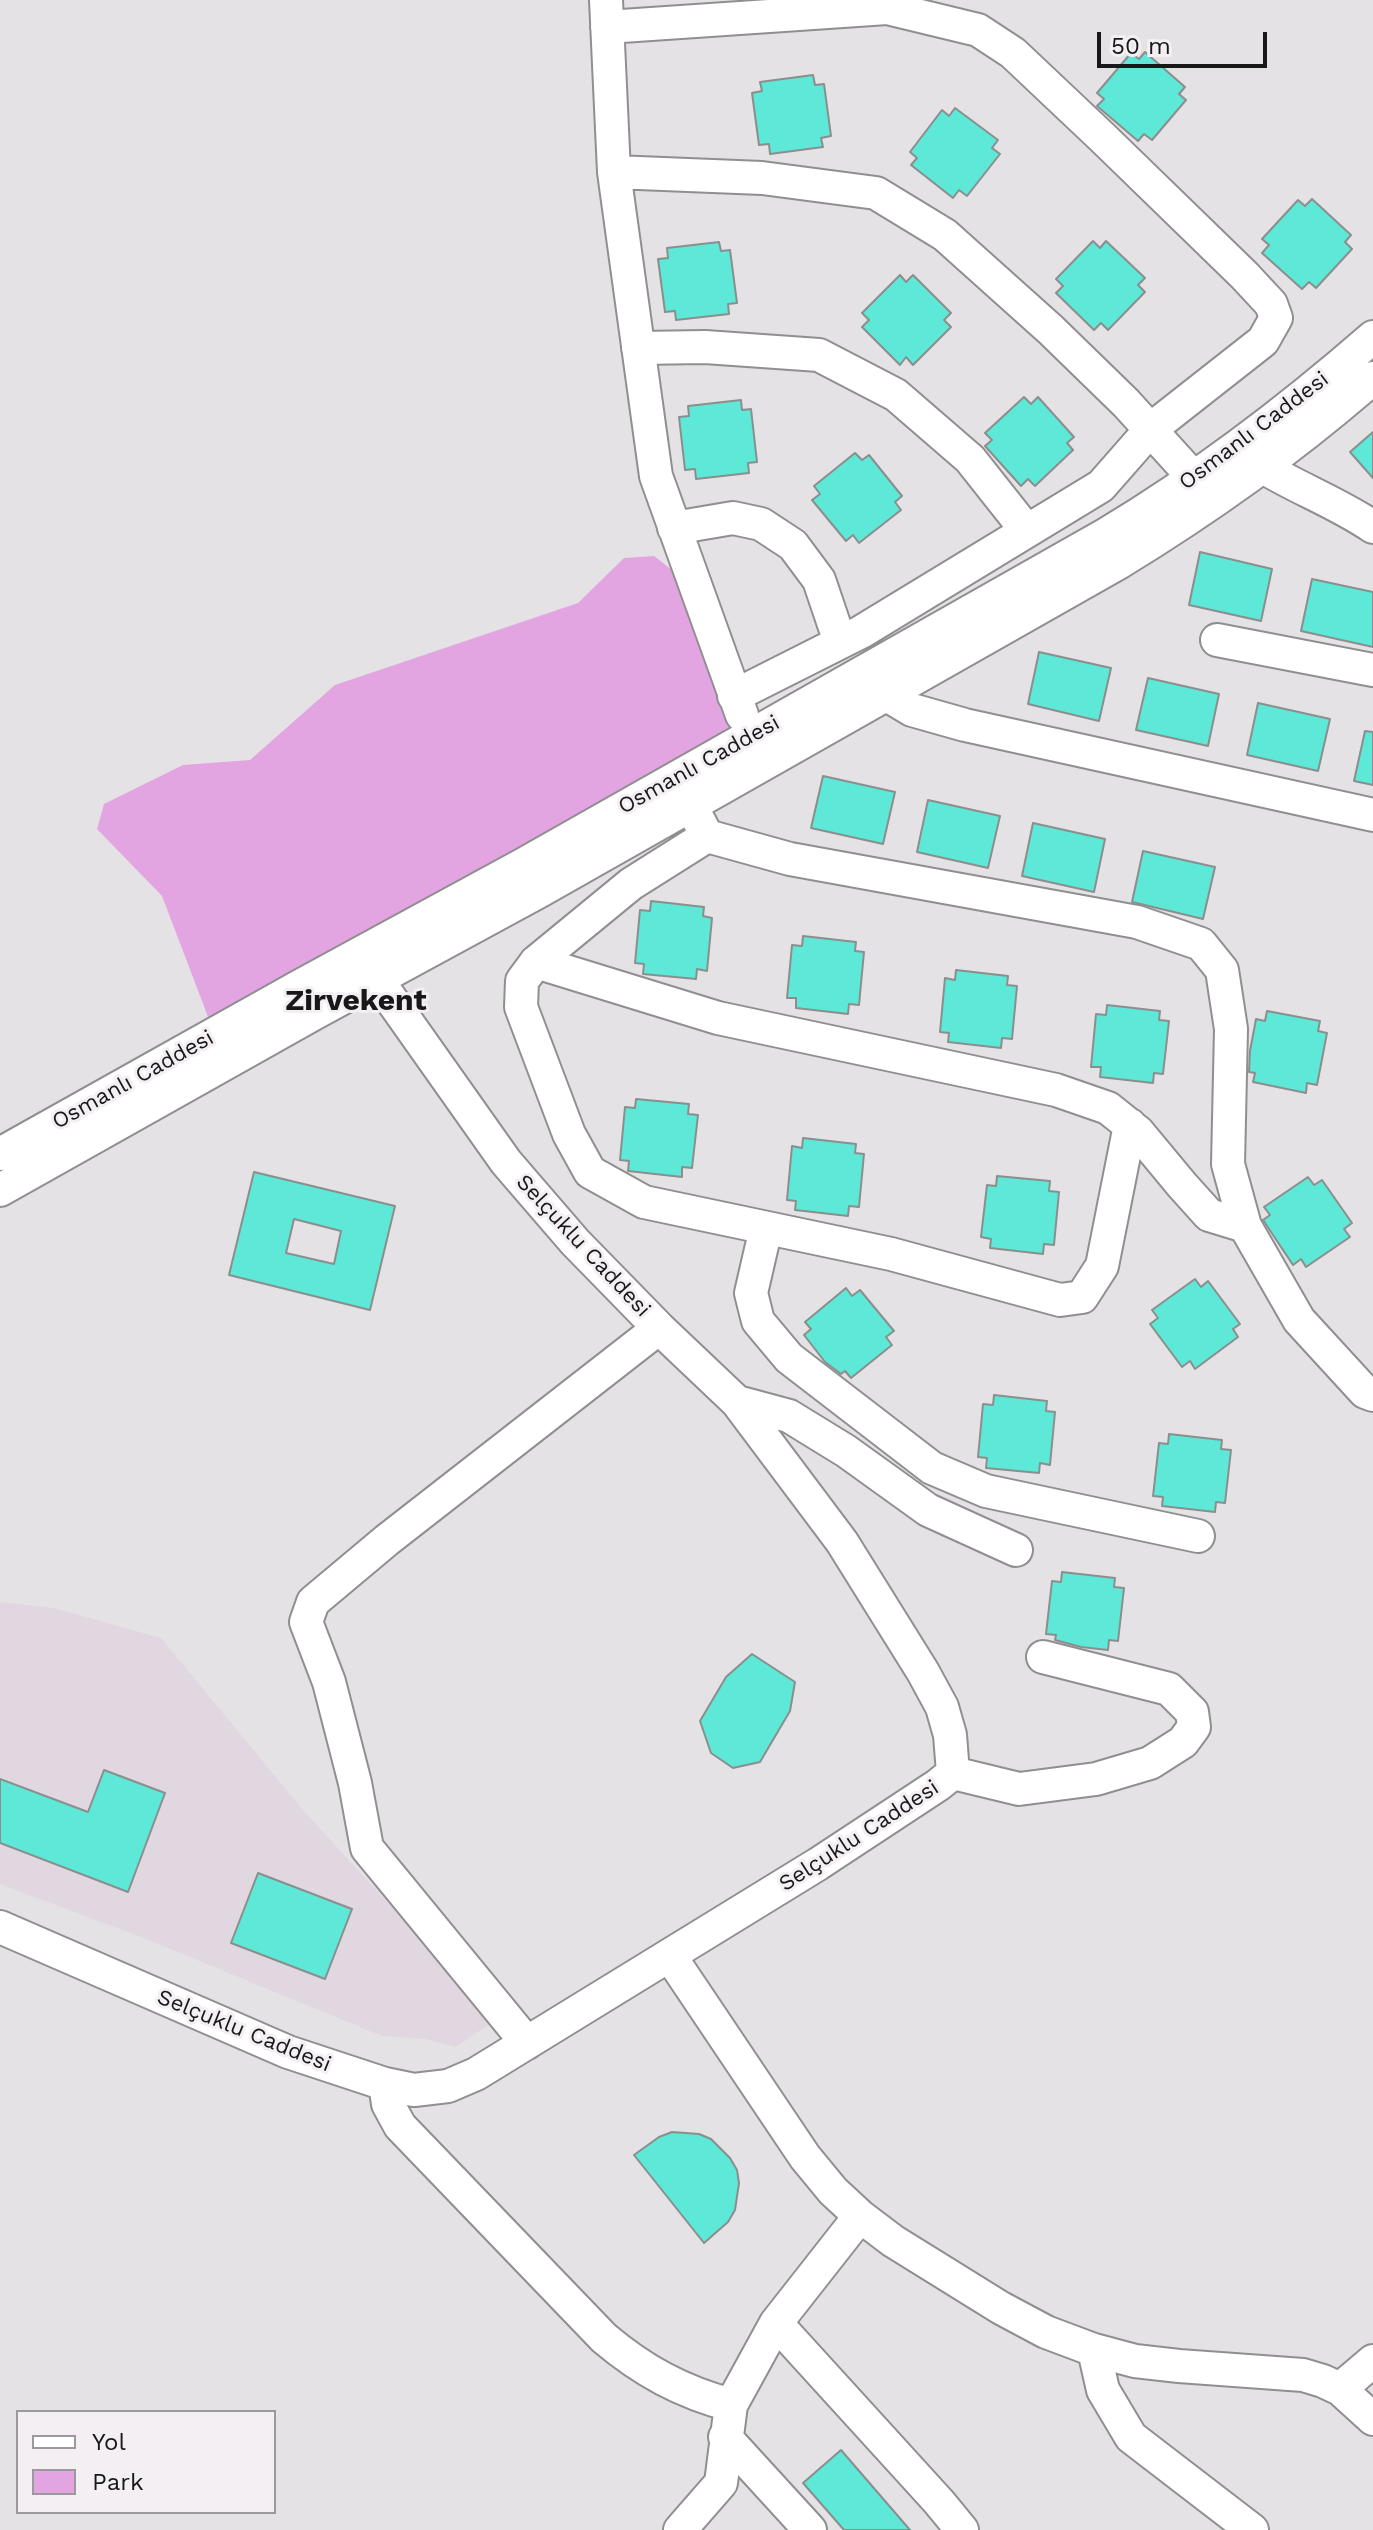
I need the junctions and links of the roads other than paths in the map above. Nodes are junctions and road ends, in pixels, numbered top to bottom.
1 (607, 14) edge
2 (614, 172) junction
3 (1373, 337) edge
4 (638, 348) junction
5 (1373, 378) edge
6 (1151, 429) junction
7 (1263, 467) junction
8 (1195, 479) junction
9 (1373, 527) edge
10 (674, 528) junction
11 (1027, 531) junction
12 (1217, 640) dead end
13 (840, 642) junction
14 (1373, 670) edge
15 (887, 695) junction
16 (734, 696) junction
17 (752, 736) junction
18 (683, 792) junction
19 (1373, 815) edge
20 (707, 836) junction
21 (536, 962) junction
22 (368, 967) junction
23 (1130, 1125) junction
24 (0, 1154) edge
25 (0, 1190) edge
26 (1245, 1226) junction
27 (766, 1228) junction
28 (659, 1328) junction
29 (1373, 1395) edge
30 (737, 1402) junction
31 (1198, 1536) dead end
32 (1016, 1550) dead end
33 (1043, 1657) dead end
34 (953, 1773) junction
35 (0, 1927) edge
36 (670, 1956) junction
37 (527, 2043) junction
38 (385, 2084) junction
39 (860, 2216) junction
40 (776, 2323) junction
41 (1094, 2350) junction
42 (1373, 2361) edge
43 (1340, 2389) junction
44 (731, 2405) junction
45 (1373, 2419) edge
46 (725, 2437) junction
47 (680, 2530) edge
48 (810, 2530) edge
49 (962, 2530) edge
50 (1252, 2530) edge

1 - 2 street
1 - 6 street
2 - 4 street
2 - 6 street
3 - 8 street, Osmanlı Caddesi
4 - 10 street
4 - 11 street
5 - 7 street, Osmanlı Caddesi
6 - 8 street
6 - 11 street
7 - 9 street
7 - 15 street, Osmanlı Caddesi
8 - 17 street, Osmanlı Caddesi
10 - 13 street
10 - 16 street
11 - 13 street
12 - 14 street
13 - 16 street
15 - 18 street, Osmanlı Caddesi
15 - 19 street
16 - 17 street
17 - 18 street, Osmanlı Caddesi
18 - 20 street
18 - 22 street, Osmanlı Caddesi
20 - 21 street
20 - 26 street
21 - 23 street
21 - 27 street
22 - 24 street, Osmanlı Caddesi
22 - 25 street, Osmanlı Caddesi
22 - 28 street, Selçuklu Caddesi
23 - 26 street
23 - 27 street
26 - 29 street
27 - 31 street
28 - 30 street, Selçuklu Caddesi
28 - 37 street
30 - 32 street
30 - 34 street, Selçuklu Caddesi
33 - 34 street
34 - 36 street, Selçuklu Caddesi
35 - 38 street, Selçuklu Caddesi
36 - 37 street, Selçuklu Caddesi
36 - 39 street
37 - 38 street, Selçuklu Caddesi
38 - 44 street
39 - 40 street
39 - 41 street
40 - 44 street
40 - 49 street
41 - 43 street
41 - 50 street
42 - 43 street
43 - 45 street
44 - 46 street
46 - 47 street
46 - 48 street

